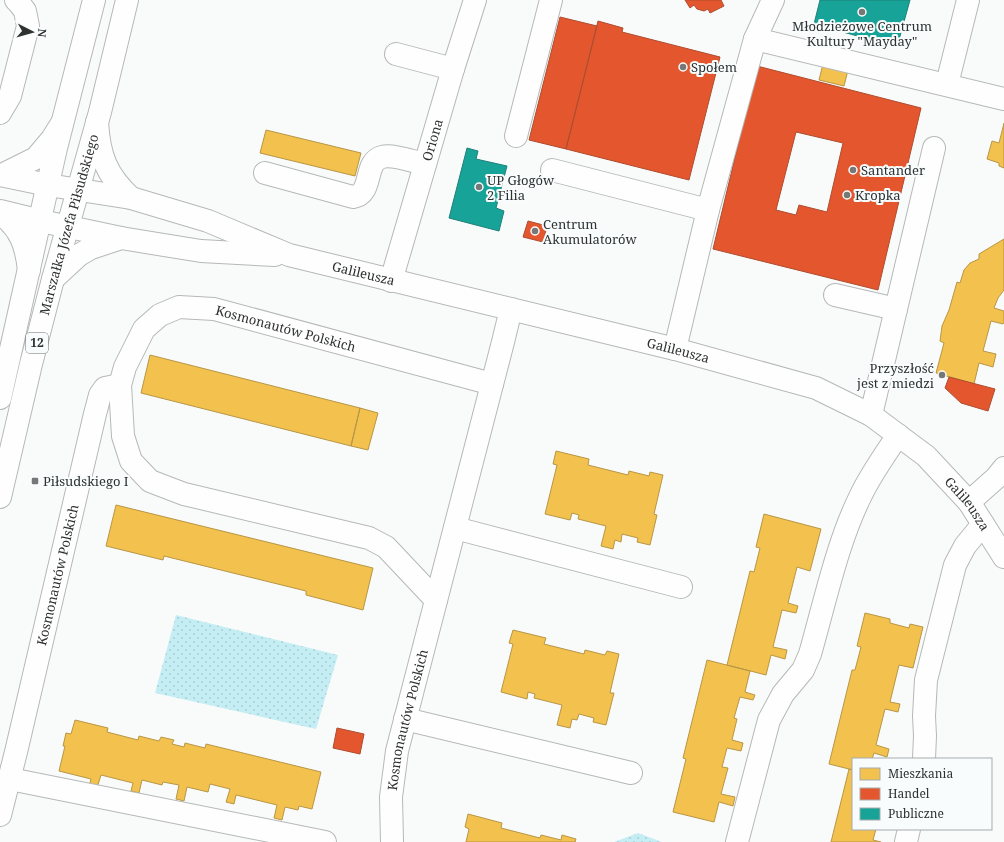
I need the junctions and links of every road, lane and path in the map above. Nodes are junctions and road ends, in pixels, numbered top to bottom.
1 (16, 0) edge
2 (94, 0) edge
3 (127, 0) edge
4 (475, 0) edge
5 (551, 0) edge
6 (773, 0) edge
7 (968, 0) edge
8 (755, 39) junction
9 (396, 54) dead end
10 (453, 69) junction
11 (947, 84) junction
12 (1004, 99) edge
13 (0, 113) edge
14 (64, 120) junction
15 (97, 121) junction
16 (516, 136) dead end
17 (934, 148) dead end
18 (425, 164) junction
19 (552, 170) dead end
20 (265, 173) dead end
21 (1, 175) edge
22 (48, 185) junction
23 (78, 190) junction
24 (131, 198) junction
25 (708, 210) junction
26 (0, 212) edge
27 (41, 221) junction
28 (68, 226) junction
29 (120, 238) junction
30 (289, 256) junction
31 (29, 270) junction
32 (53, 279) junction
33 (391, 281) junction
34 (835, 295) dead end
35 (511, 309) junction
36 (896, 309) junction
37 (675, 349) junction
38 (492, 384) junction
39 (120, 385) junction
40 (0, 398) edge
41 (871, 415) junction
42 (898, 435) junction
43 (1004, 468) edge
44 (0, 497) edge
45 (968, 502) junction
46 (983, 524) junction
47 (455, 528) junction
48 (1004, 557) edge
49 (681, 587) dead end
50 (436, 600) junction
51 (406, 719) junction
52 (924, 758) edge
53 (631, 773) dead end
54 (10, 779) junction
55 (0, 815) edge
56 (909, 830) edge
57 (324, 842) edge
58 (392, 842) edge
59 (738, 842) edge
60 (906, 842) edge

1 - 13 street
2 - 14 street, Marszałka Józefa Piłsudskiego / 12
3 - 15 street, Marszałka Józefa Piłsudskiego / 12
4 - 10 street, Oriona
5 - 16 street
6 - 8 street
7 - 11 street
8 - 11 street
8 - 25 street
9 - 10 street
10 - 18 street, Oriona
11 - 12 street
14 - 21 street
14 - 22 street, Marszałka Józefa Piłsudskiego / 12
15 - 23 street, Marszałka Józefa Piłsudskiego / 12
15 - 24 street
17 - 36 street
18 - 20 street
18 - 33 street, Oriona
19 - 25 street
21 - 22 street, Galileusza
22 - 23 street, Galileusza
22 - 27 street, Marszałka Józefa Piłsudskiego / 12
23 - 24 street, Galileusza
23 - 28 street, Marszałka Józefa Piłsudskiego / 12
24 - 30 street, Galileusza
25 - 37 street
26 - 27 street, Galileusza
26 - 31 street
27 - 28 street, Galileusza
27 - 31 street, Marszałka Józefa Piłsudskiego / 12
28 - 29 street, Galileusza
28 - 32 street, Marszałka Józefa Piłsudskiego / 12
29 - 30 street, Galileusza
29 - 32 street
30 - 33 street, Galileusza
31 - 40 street, Marszałka Józefa Piłsudskiego / 12
32 - 44 street, Marszałka Józefa Piłsudskiego / 12
33 - 35 street, Galileusza
34 - 36 street
35 - 37 street, Galileusza
35 - 38 street, Kosmonautów Polskich
36 - 41 street
37 - 41 street, Galileusza
38 - 39 street, Kosmonautów Polskich
38 - 47 street, Kosmonautów Polskich
39 - 50 street, Kosmonautów Polskich
39 - 54 street, Kosmonautów Polskich
41 - 42 street, Galileusza
42 - 45 street, Galileusza
42 - 59 street
43 - 45 street
45 - 46 street, Galileusza
46 - 48 street, Galileusza
46 - 52 street
47 - 49 street
47 - 50 street, Kosmonautów Polskich
50 - 51 street, Kosmonautów Polskich
51 - 53 street
51 - 58 street, Kosmonautów Polskich
54 - 55 street, Kosmonautów Polskich
54 - 57 street
56 - 60 street

